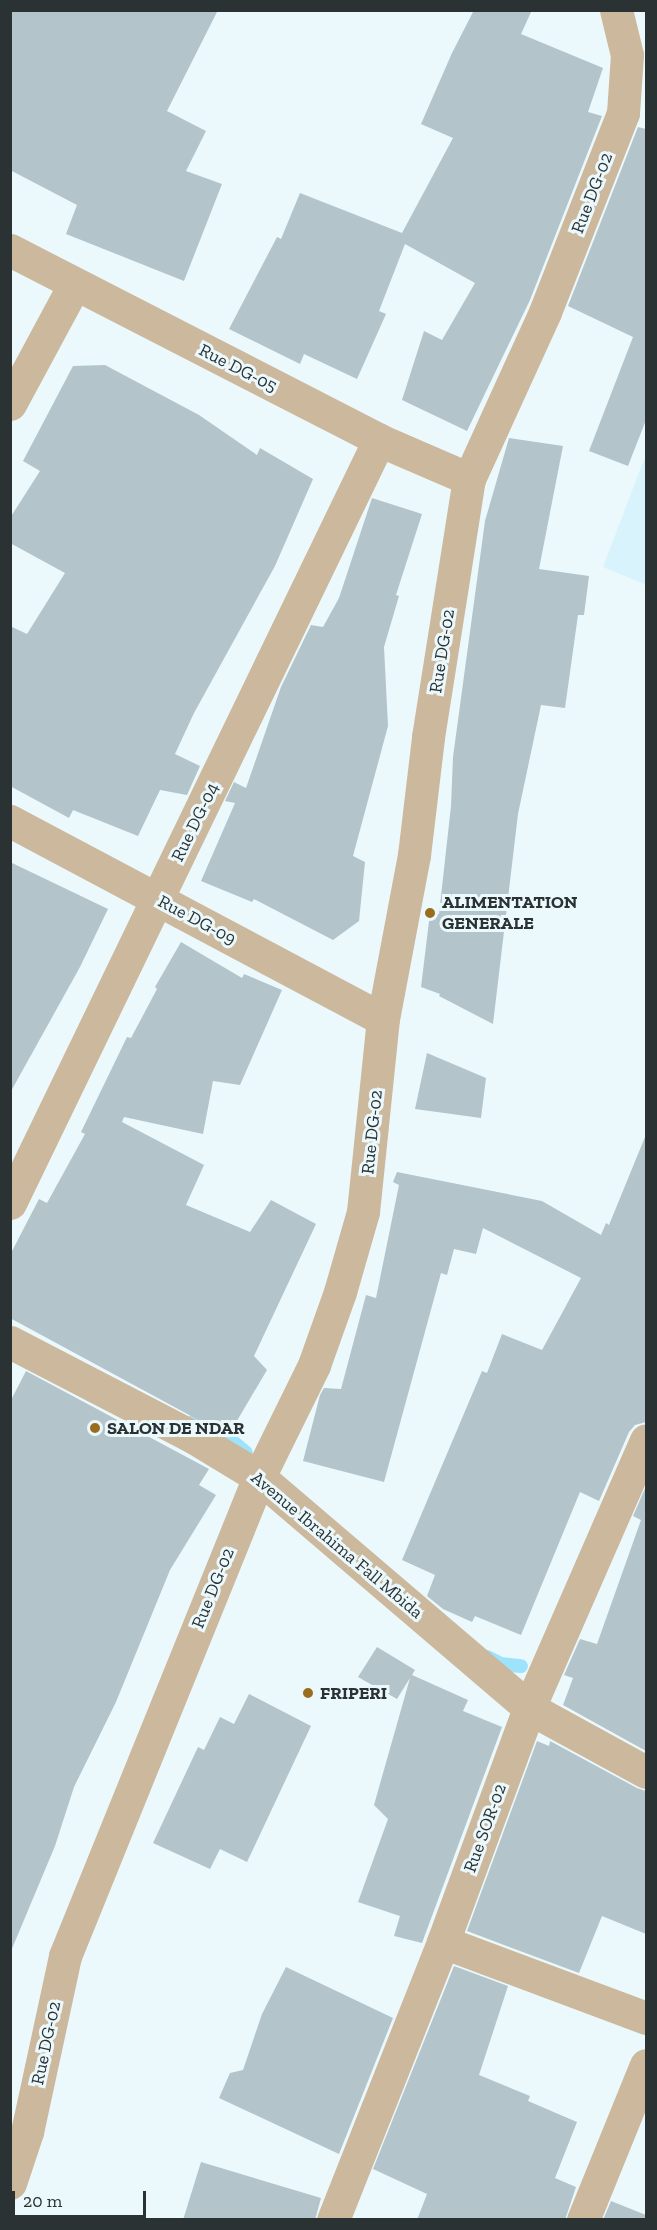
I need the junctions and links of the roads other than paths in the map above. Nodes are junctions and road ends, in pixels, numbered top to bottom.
1 (616, 10) edge
2 (10, 250) edge
3 (74, 285) junction
4 (10, 404) edge
5 (379, 440) junction
6 (469, 479) junction
7 (10, 821) edge
8 (157, 899) junction
9 (383, 1019) junction
10 (10, 1203) edge
11 (10, 1342) edge
12 (646, 1440) edge
13 (259, 1477) junction
14 (529, 1707) junction
15 (646, 1772) edge
16 (443, 1942) junction
17 (646, 2018) edge
18 (646, 2065) edge
19 (10, 2183) edge
20 (333, 2220) edge
21 (583, 2220) edge

1 - 6 street, Rue DG-02
2 - 3 street, Rue DG-05
3 - 4 street
3 - 5 street, Rue DG-05
5 - 6 street, Rue DG-05
5 - 8 street, Rue DG-04
6 - 9 street, Rue DG-02
7 - 8 street, Rue DG-09
8 - 9 street, Rue DG-09
8 - 10 street, Rue DG-04
9 - 13 street, Rue DG-02
11 - 13 street, Avenue Ibrahima Fall Mbida
12 - 14 street, Rue SOR-02
13 - 14 street, Avenue Ibrahima Fall Mbida
13 - 19 street, Rue DG-02
14 - 15 street, Avenue Ibrahima Fall Mbida
14 - 16 street, Rue SOR-02
16 - 17 street
16 - 20 street, Rue SOR-02
18 - 21 street

